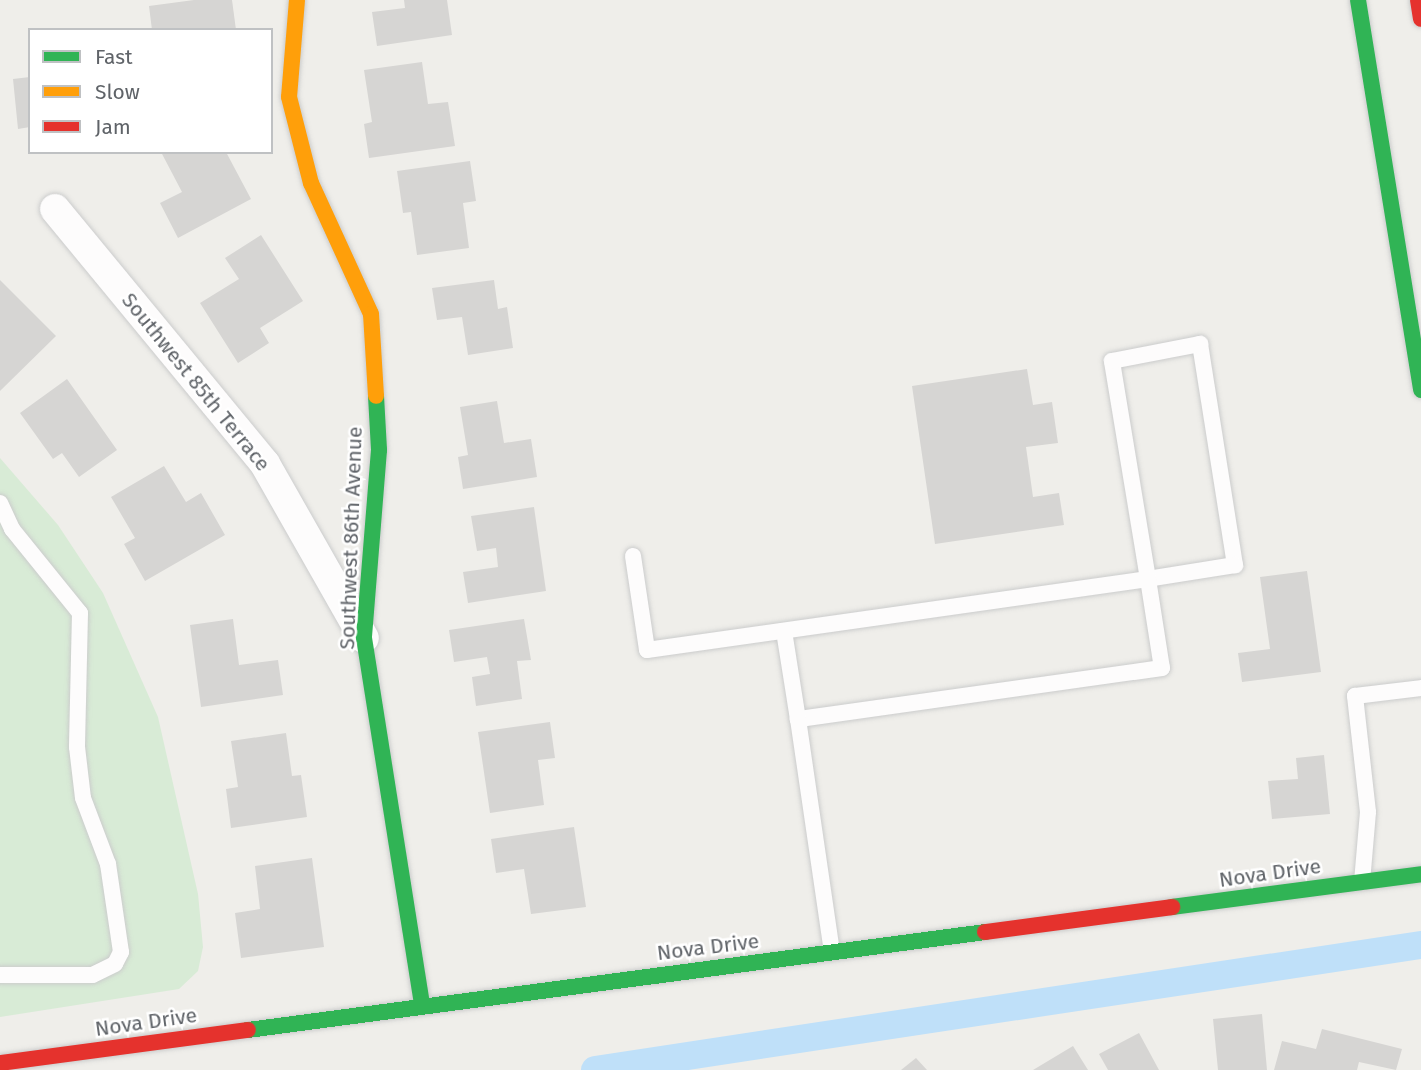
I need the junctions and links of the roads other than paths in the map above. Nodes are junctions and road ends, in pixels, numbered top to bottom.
1 (297, 0) edge
2 (1358, 0) edge
3 (1418, 0) edge
4 (1421, 19) edge
5 (55, 209) dead end
6 (1421, 390) edge
7 (0, 503) edge
8 (633, 556) dead end
9 (1148, 579) junction
10 (783, 631) junction
11 (364, 638) junction
12 (1421, 688) edge
13 (798, 719) junction
14 (1421, 874) edge
15 (1362, 882) junction
16 (832, 951) junction
17 (0, 975) edge
18 (422, 1006) junction
19 (0, 1063) edge

1 - 11 street, Southwest 86th Avenue
2 - 6 street
3 - 4 street
5 - 11 street, Southwest 85th Terrace
7 - 17 lane
8 - 10 lane
9 - 9 lane
9 - 10 lane
9 - 13 lane
10 - 13 lane
11 - 18 street, Southwest 86th Avenue
12 - 15 lane
13 - 16 lane
14 - 15 street, Nova Drive
15 - 16 street, Nova Drive
16 - 18 street, Nova Drive
18 - 19 street, Nova Drive

